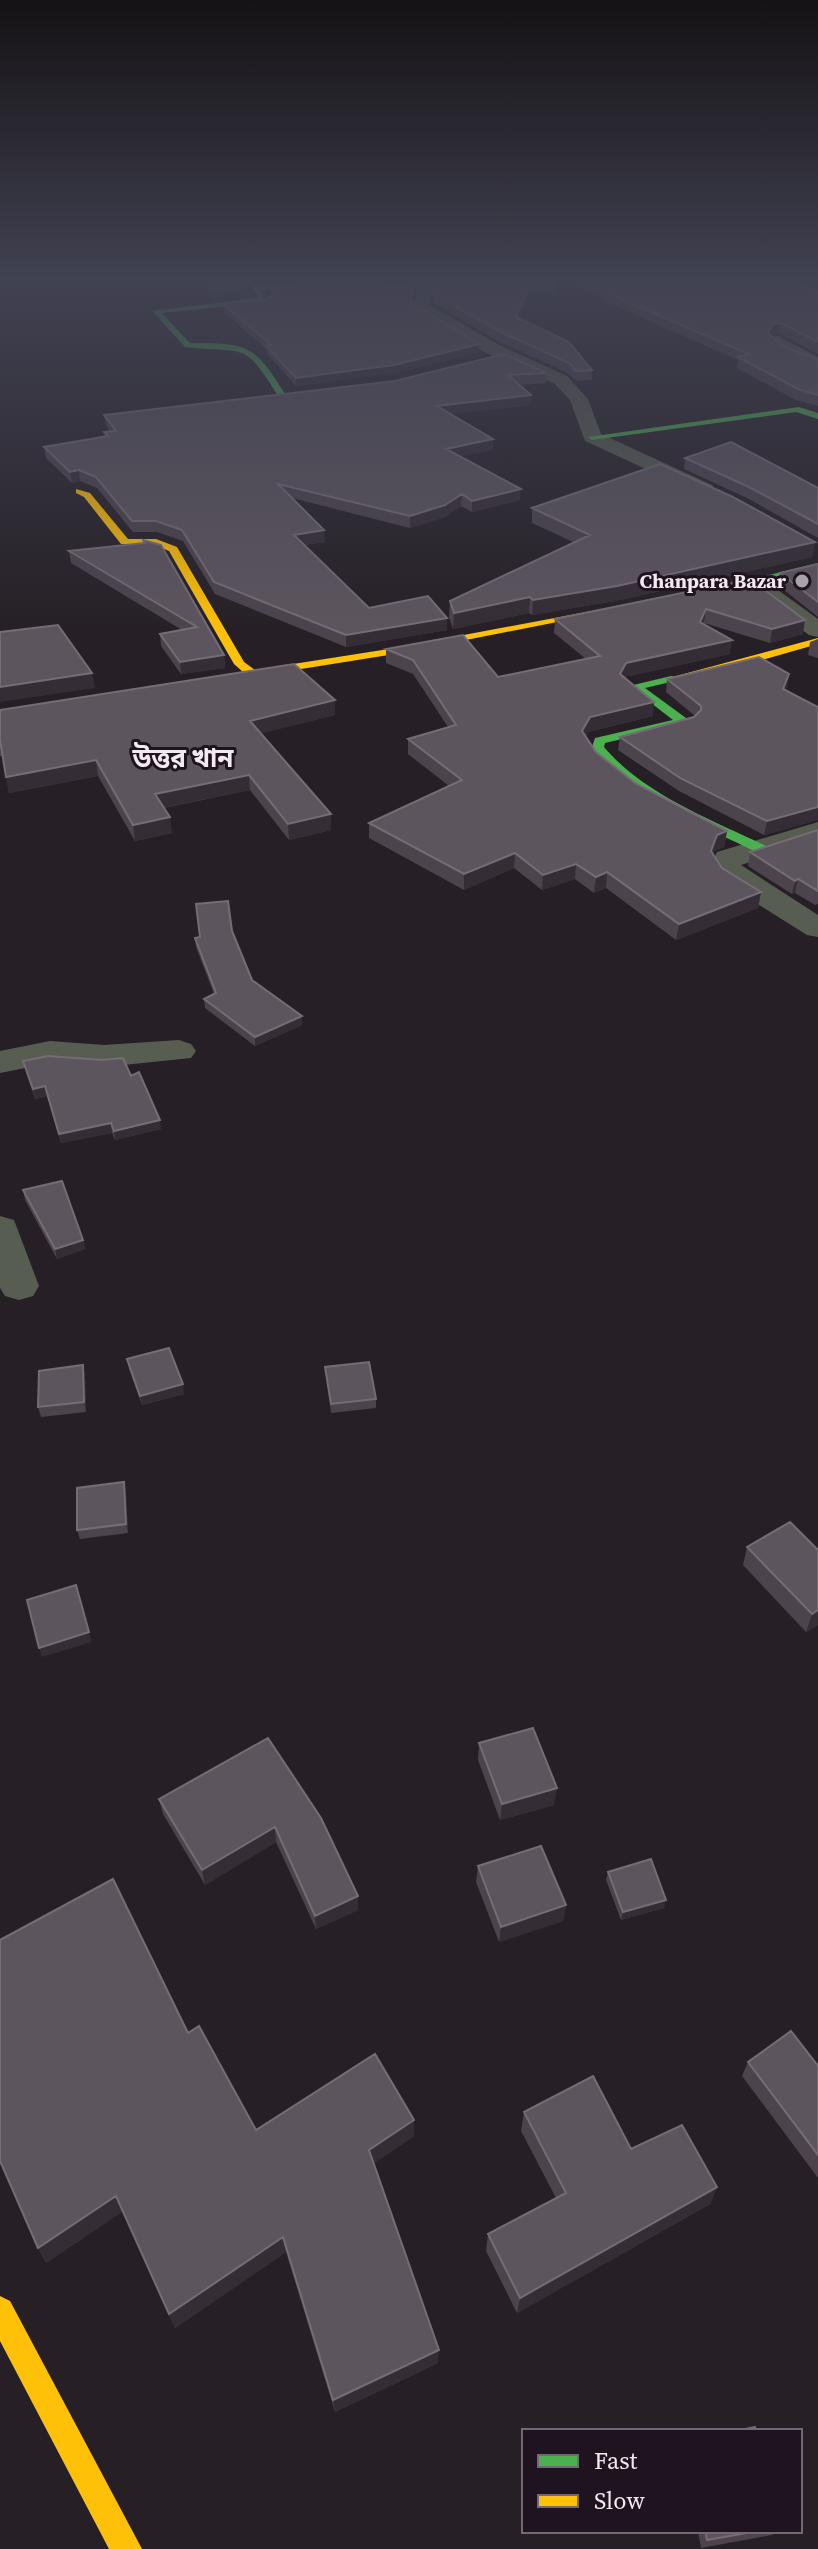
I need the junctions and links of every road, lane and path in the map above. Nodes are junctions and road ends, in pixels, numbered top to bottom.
1 (281, 394) edge
2 (314, 394) edge
3 (575, 394) edge
4 (818, 416) edge
5 (592, 437) junction
6 (79, 491) dead end
7 (726, 499) edge
8 (818, 566) edge
9 (754, 582) junction
10 (680, 597) edge
11 (636, 606) edge
12 (818, 630) edge
13 (818, 641) edge
14 (253, 674) junction
15 (223, 678) edge
16 (818, 831) edge
17 (761, 849) junction
18 (818, 928) edge
19 (179, 1051) dead end
20 (0, 1062) edge
21 (0, 1229) edge
22 (19, 1286) dead end
23 (0, 2311) edge
24 (126, 2549) edge

1 - 2 street
3 - 5 street
4 - 5 street
5 - 7 street
6 - 14 street
8 - 9 street
9 - 10 street
9 - 12 street
11 - 14 street
13 - 17 street
14 - 15 street
16 - 17 street
17 - 18 street
19 - 20 street
21 - 22 street
23 - 24 street

